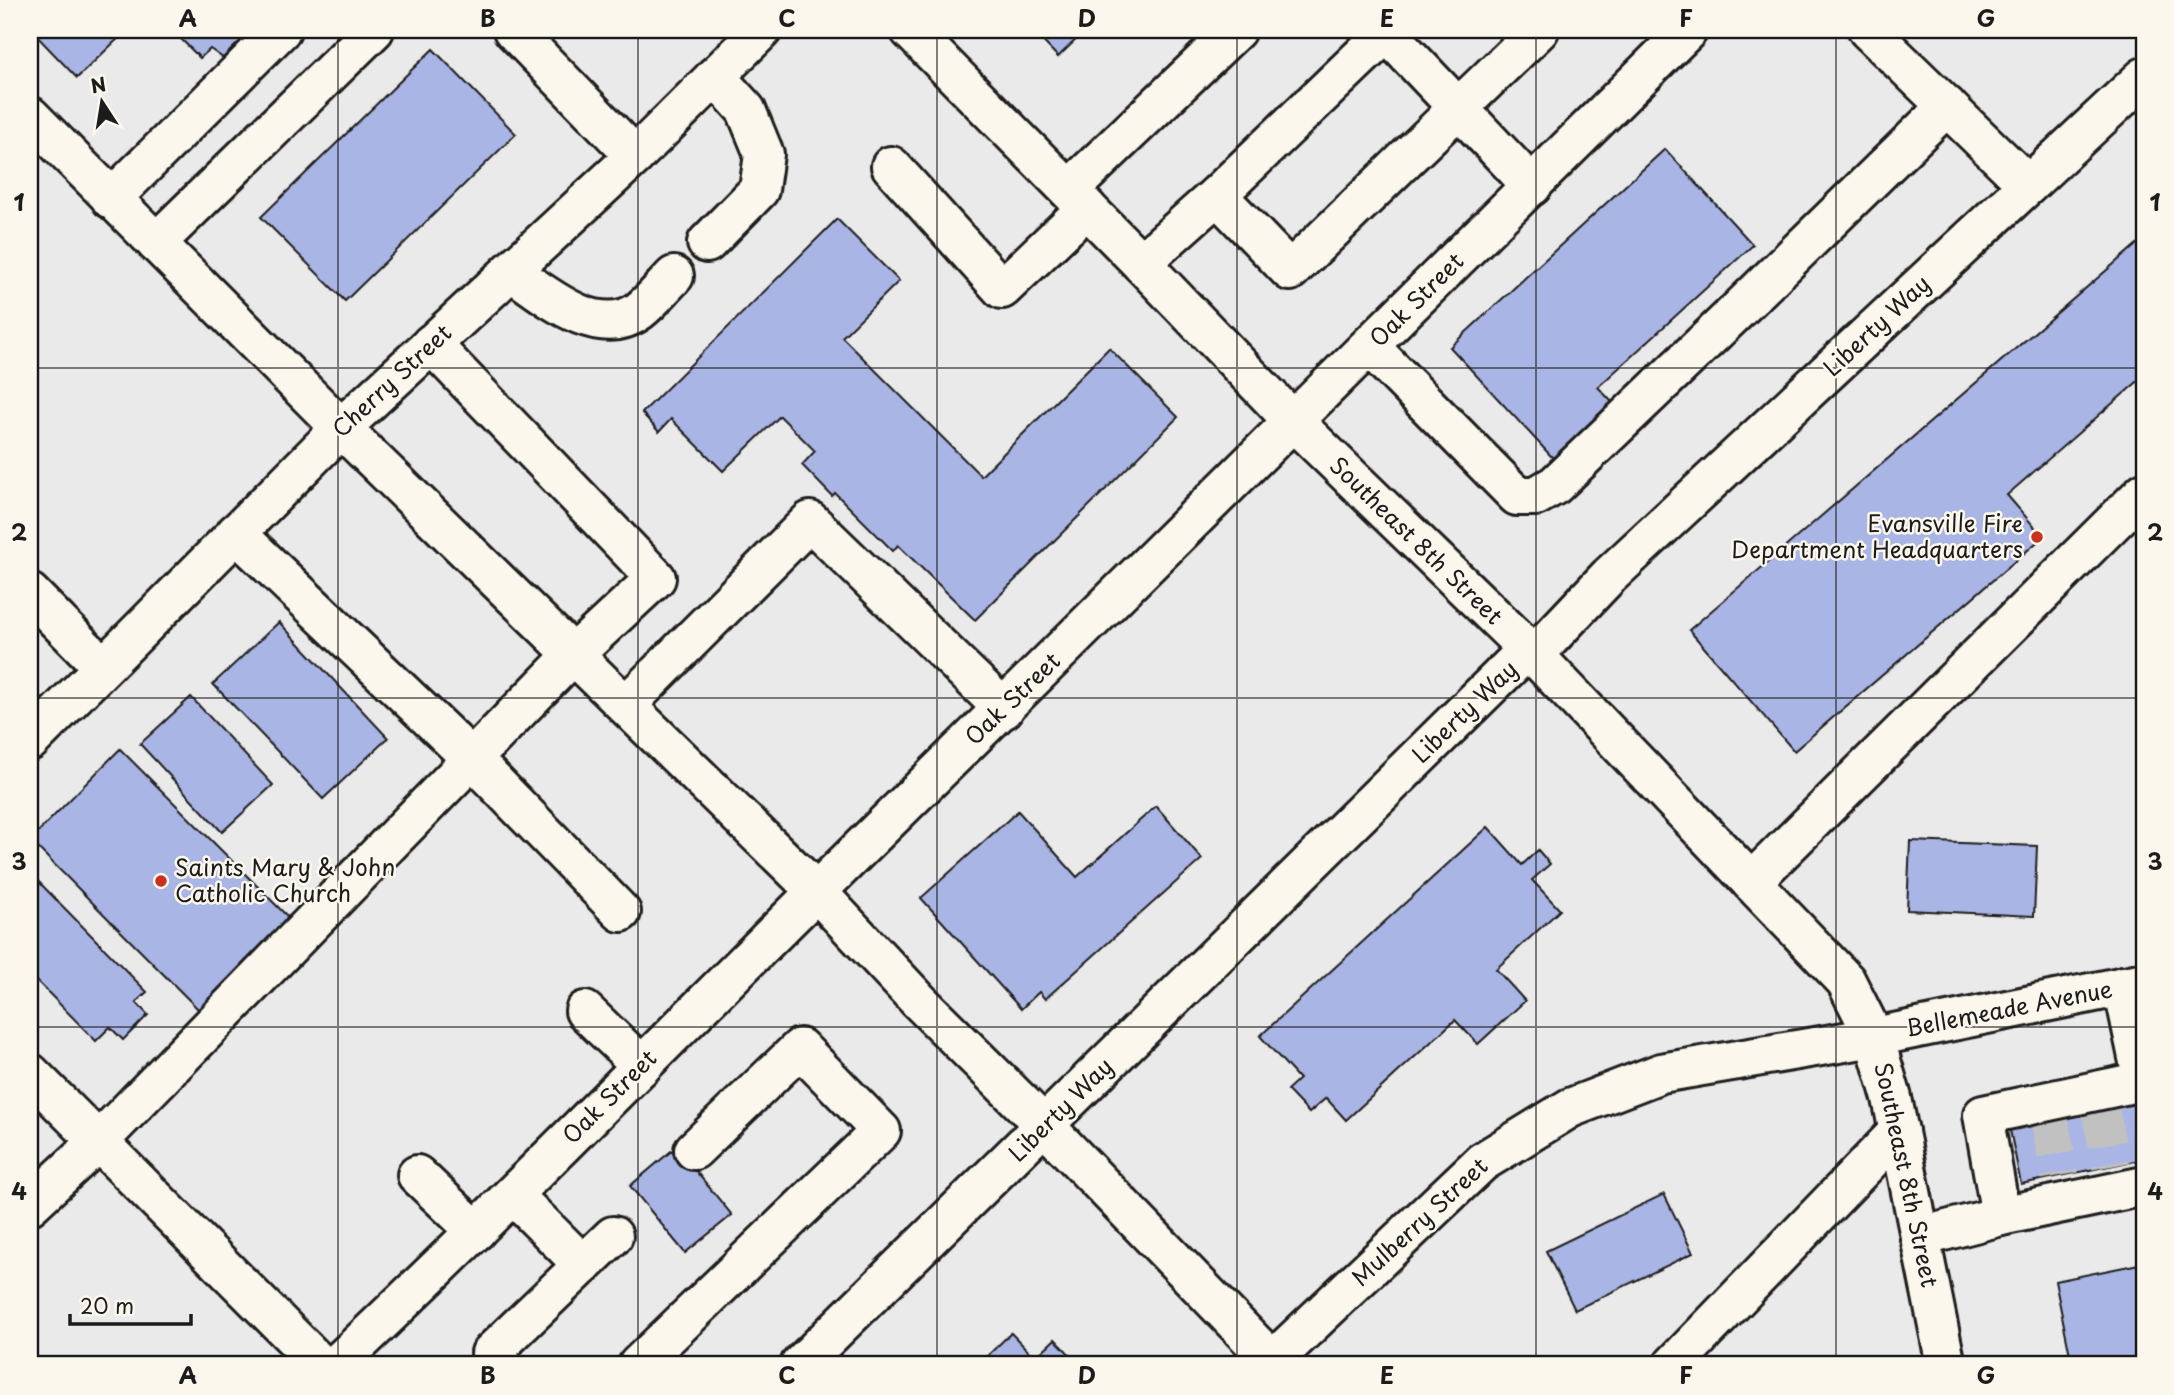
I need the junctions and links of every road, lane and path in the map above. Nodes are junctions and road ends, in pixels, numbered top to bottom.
1 (281, 30) edge
2 (374, 30) edge
3 (513, 30) edge
4 (762, 30) edge
5 (910, 30) edge
6 (1236, 30) edge
7 (1539, 30) edge
8 (1688, 30) edge
9 (1868, 30) edge
10 (1387, 31) edge
11 (715, 76) junction
12 (2144, 77) edge
13 (1947, 106) junction
14 (1459, 110) junction
15 (30, 116) edge
16 (635, 156) junction
17 (891, 166) dead end
18 (2028, 185) junction
19 (1532, 186) junction
20 (1217, 195) junction
21 (111, 199) junction
22 (1078, 199) junction
23 (156, 243) junction
24 (707, 243) dead end
25 (1141, 263) junction
26 (511, 271) junction
27 (674, 275) dead end
28 (431, 344) junction
29 (1370, 347) junction
30 (1294, 423) junction
31 (341, 428) junction
32 (2144, 492) edge
33 (236, 533) junction
34 (30, 593) edge
35 (573, 654) junction
36 (1534, 655) junction
37 (103, 667) junction
38 (626, 705) junction
39 (1004, 709) junction
40 (30, 741) edge
41 (472, 759) junction
42 (1751, 882) junction
43 (817, 892) junction
44 (621, 912) dead end
45 (2134, 984) edge
46 (585, 1011) dead end
47 (1874, 1037) junction
48 (642, 1066) junction
49 (30, 1073) edge
50 (2144, 1083) edge
51 (1045, 1126) junction
52 (1899, 1131) junction
53 (98, 1142) junction
54 (694, 1150) dead end
55 (417, 1175) dead end
56 (2123, 1181) edge
57 (513, 1195) junction
58 (30, 1205) edge
59 (2001, 1216) junction
60 (476, 1231) junction
61 (613, 1236) dead end
62 (1920, 1237) junction
63 (583, 1265) junction
64 (651, 1361) edge
65 (1272, 1364) edge
66 (321, 1365) edge
67 (336, 1365) edge
68 (503, 1365) edge
69 (800, 1365) edge
70 (1672, 1365) edge
71 (1946, 1365) edge

1 - 21 street
2 - 23 street
3 - 16 street
4 - 11 street, Cherry Street
5 - 22 street, Southeast 8th Street
6 - 22 street
7 - 14 street
8 - 19 street, Oak Street
9 - 13 street
10 - 14 street
10 - 20 street
11 - 16 street, Cherry Street
11 - 24 street
12 - 18 street, Liberty Way
13 - 18 street
13 - 29 street
14 - 19 street
14 - 20 street
15 - 21 street
16 - 26 street, Cherry Street
17 - 22 street
18 - 36 street, Liberty Way
19 - 29 street, Oak Street
20 - 25 street
21 - 23 street
22 - 25 street, Southeast 8th Street
23 - 31 street
25 - 30 street, Southeast 8th Street
26 - 27 street
26 - 28 street, Cherry Street
28 - 31 street, Cherry Street
28 - 35 street
29 - 30 street, Oak Street
30 - 36 street, Southeast 8th Street
30 - 39 street, Oak Street
31 - 33 street, Cherry Street
31 - 35 street
32 - 42 street
33 - 37 street, Cherry Street
33 - 41 street
34 - 37 street
35 - 38 street
35 - 41 street
36 - 42 street, Southeast 8th Street
36 - 51 street, Liberty Way
37 - 40 street, Cherry Street
38 - 39 street
38 - 43 street
39 - 43 street, Oak Street
41 - 44 street
41 - 53 street
42 - 47 street, Southeast 8th Street
43 - 48 street, Oak Street
43 - 51 street
45 - 47 street, Bellemeade Avenue
45 - 50 street
46 - 48 street
47 - 52 street, Southeast 8th Street
47 - 65 street, Mulberry Street
48 - 57 street, Oak Street
49 - 53 street
50 - 59 street
51 - 65 street
51 - 69 street, Liberty Way
52 - 62 street, Southeast 8th Street
52 - 70 street
53 - 58 street
53 - 66 street
54 - 64 street
55 - 60 street
56 - 59 street
57 - 60 street, Oak Street
57 - 63 street
59 - 62 street
60 - 67 street, Oak Street
61 - 63 street
62 - 71 street, Southeast 8th Street
63 - 68 street

